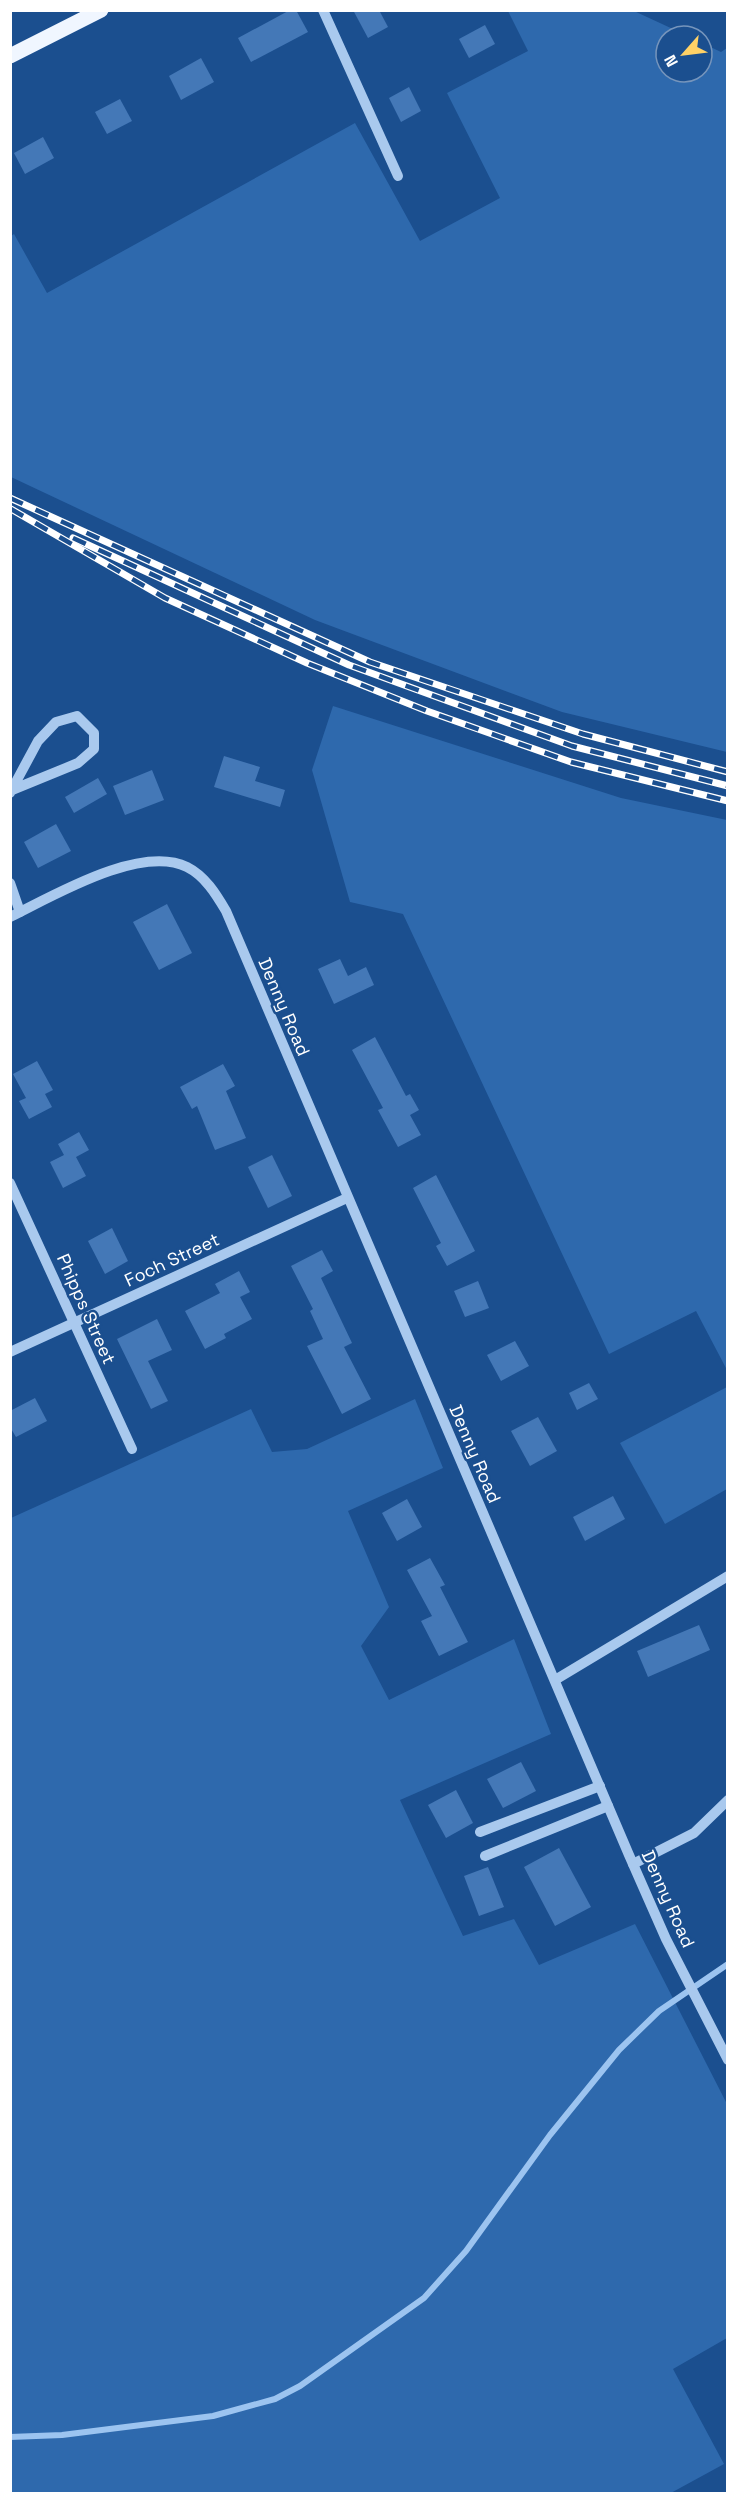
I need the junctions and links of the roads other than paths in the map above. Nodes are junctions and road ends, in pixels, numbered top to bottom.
1 (101, 10) edge
2 (323, 10) edge
3 (10, 56) edge
4 (398, 176) dead end
5 (11, 791) edge
6 (10, 883) edge
7 (15, 914) edge
8 (10, 1183) edge
9 (347, 1198) junction
10 (74, 1322) junction
11 (10, 1352) edge
12 (132, 1449) dead end
13 (728, 1576) edge
14 (555, 1680) junction
15 (600, 1786) junction
16 (728, 1800) edge
17 (608, 1806) junction
18 (480, 1832) dead end
19 (485, 1856) dead end
20 (633, 1864) junction
21 (728, 2060) edge

1 - 3 main road
2 - 4 street
5 - 5 street
6 - 7 street
7 - 9 street, Denny Road
8 - 10 street, Phipps Street
9 - 10 street, Foch Street
9 - 14 street, Denny Road
10 - 11 street, Foch Street
10 - 12 street, Phipps Street
13 - 14 street
14 - 15 street, Denny Road
15 - 17 street, Denny Road
15 - 18 street
16 - 20 street
17 - 19 street
17 - 20 street, Denny Road
20 - 21 street, Denny Road

